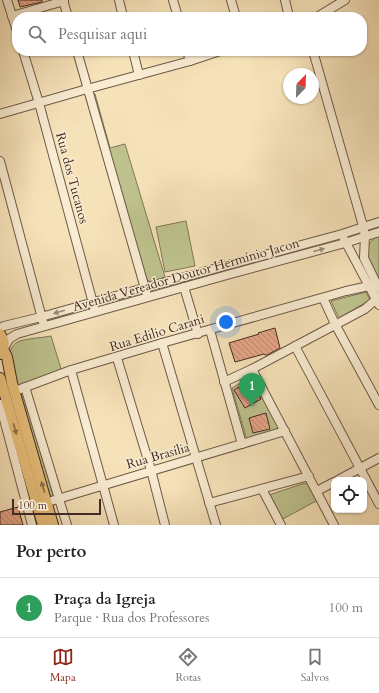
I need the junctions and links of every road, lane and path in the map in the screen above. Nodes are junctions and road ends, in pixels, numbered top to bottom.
1 (7, 0) edge
2 (119, 0) edge
3 (173, 0) edge
4 (231, 0) edge
5 (285, 0) edge
6 (63, 1) edge
7 (343, 1) edge
8 (26, 12) edge
9 (66, 12) edge
10 (122, 12) edge
11 (177, 12) edge
12 (235, 12) edge
13 (288, 12) edge
14 (325, 12) edge
15 (12, 16) edge
16 (25, 56) edge
17 (78, 56) edge
18 (134, 56) edge
19 (189, 56) edge
20 (205, 56) edge
21 (314, 56) edge
22 (190, 61) junction
23 (139, 75) junction
24 (86, 89) junction
25 (40, 103) junction
26 (0, 114) edge
27 (0, 161) edge
28 (379, 222) edge
29 (363, 226) junction
30 (379, 232) edge
31 (342, 234) junction
32 (365, 236) junction
33 (345, 243) junction
34 (375, 287) edge
35 (144, 288) junction
36 (184, 288) junction
37 (148, 298) junction
38 (323, 298) junction
39 (378, 301) edge
40 (93, 302) junction
41 (95, 313) junction
42 (41, 317) junction
43 (335, 324) junction
44 (45, 326) junction
45 (0, 328) edge
46 (210, 330) junction
47 (0, 334) edge
48 (198, 334) junction
49 (162, 343) junction
50 (295, 346) junction
51 (2, 350) edge
52 (117, 358) junction
53 (252, 369) junction
54 (71, 370) junction
55 (0, 378) edge
56 (224, 382) junction
57 (25, 387) junction
58 (15, 391) junction
59 (0, 404) edge
60 (379, 405) edge
61 (285, 431) junction
62 (242, 444) junction
63 (196, 457) junction
64 (379, 458) edge
65 (360, 469) junction
66 (151, 470) junction
67 (309, 476) junction
68 (344, 477) edge
69 (331, 484) edge
70 (104, 485) junction
71 (262, 489) junction
72 (316, 491) junction
73 (59, 498) junction
74 (209, 503) junction
75 (42, 504) junction
76 (379, 504) edge
77 (32, 525) edge
78 (43, 525) edge
79 (53, 525) edge
80 (66, 525) edge
81 (114, 525) edge
82 (166, 525) edge
83 (216, 525) edge
84 (281, 525) edge
85 (334, 525) edge

1 - 15 street
2 - 10 street
3 - 11 street
4 - 12 street
5 - 13 street
6 - 8 street
6 - 9 street
7 - 14 street
16 - 25 street, Rua dos Tucanos
17 - 24 street
18 - 23 street
19 - 22 street
20 - 22 street
21 - 29 street
22 - 23 street
23 - 24 street
24 - 25 street
24 - 35 street
25 - 26 street
25 - 40 street, Rua dos Tucanos
27 - 42 street
28 - 29 street, Avenida Vereador Doutor Hermínio Jacon
29 - 31 street, Avenida Vereador Doutor Hermínio Jacon
29 - 32 street
30 - 32 street, Avenida Vereador Doutor Hermínio Jacon
31 - 33 street
31 - 35 street, Avenida Vereador Doutor Hermínio Jacon
32 - 33 street, Avenida Vereador Doutor Hermínio Jacon
32 - 34 street
33 - 34 street
36 -> 33 street, Avenida Vereador Doutor Hermínio Jacon
34 - 38 street, Rua Edilio Carani
34 - 39 street
35 - 37 street
35 - 40 street, Avenida Vereador Doutor Hermínio Jacon
36 - 37 street, Avenida Vereador Doutor Hermínio Jacon
36 - 48 street
37 - 41 street, Avenida Vereador Doutor Hermínio Jacon
38 - 43 street
38 - 46 street, Rua Edilio Carani
39 - 43 street
40 - 41 street, Rua dos Tucanos
40 -> 42 street, Avenida Vereador Doutor Hermínio Jacon
41 - 44 street, Avenida Vereador Doutor Hermínio Jacon
42 - 44 street
42 - 45 street, Avenida Vereador Doutor Hermínio Jacon
43 - 50 street
43 - 60 street
44 - 51 street, Avenida Vereador Doutor Hermínio Jacon
46 - 48 street, Rua Edilio Carani
46 - 56 street
47 - 51 main road
48 - 49 street, Rua Edilio Carani
49 - 52 street, Rua Edilio Carani
49 - 63 street
50 - 53 street
50 - 65 street
51 - 58 main road
52 - 54 street, Rua Edilio Carani
52 - 66 street
53 - 56 street
53 - 61 street
54 - 57 street, Rua Edilio Carani
54 - 70 street
55 -> 75 main road
56 - 62 street
57 - 58 street, Rua Edilio Carani
57 - 73 street
75 -> 58 main road
59 - 77 street
61 - 62 street, Rua Brasília
61 - 67 street
62 - 63 street, Rua Brasília
63 - 66 street, Rua Brasília
63 - 74 street
64 - 65 street
65 - 68 street
65 - 76 street
66 - 70 street, Rua Brasília
66 - 82 street
67 - 71 street
67 - 72 street
69 - 72 street
70 - 73 street, Rua Brasília
70 - 81 street
71 - 74 street
71 - 84 street
72 - 85 street
73 - 75 street, Rua Brasília
73 - 80 street
74 - 83 street
75 - 78 main road
75 - 79 main road

